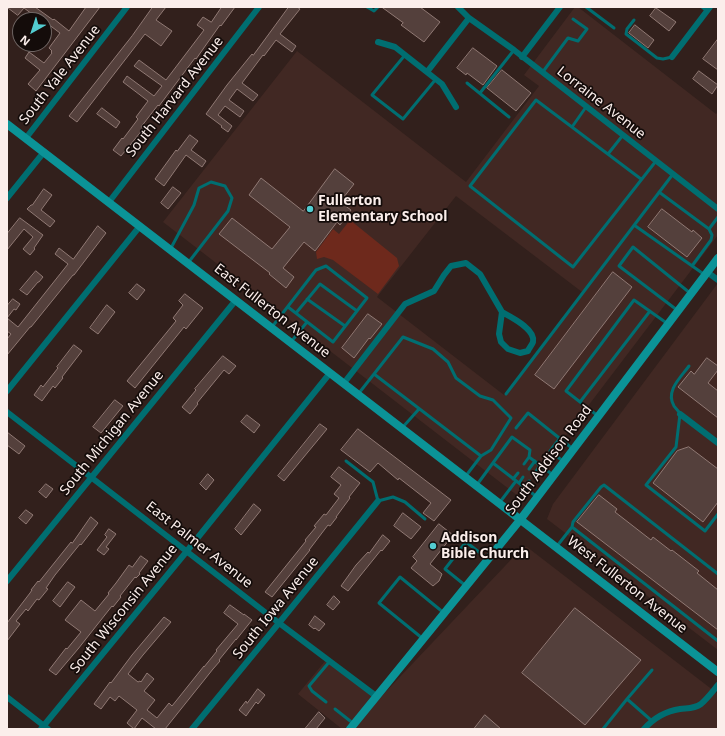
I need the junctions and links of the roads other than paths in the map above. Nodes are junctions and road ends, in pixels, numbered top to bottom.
1 (127, 7) edge
2 (259, 7) edge
3 (367, 7) edge
4 (378, 7) edge
5 (458, 7) edge
6 (560, 7) edge
7 (586, 7) edge
8 (698, 7) edge
9 (705, 8) edge
10 (469, 18) junction
11 (573, 19) dead end
12 (634, 20) dead end
13 (614, 28) dead end
14 (378, 42) dead end
15 (514, 50) junction
16 (405, 55) junction
17 (522, 57) junction
18 (672, 58) joint
19 (427, 72) junction
20 (542, 73) junction
21 (436, 79) junction
22 (466, 83) dead end
23 (480, 93) junction
24 (456, 107) dead end
25 (586, 107) junction
26 (509, 117) dead end
27 (7, 124) edge
28 (572, 127) junction
29 (623, 135) junction
30 (26, 138) junction
31 (44, 152) junction
32 (608, 154) junction
33 (656, 161) junction
34 (673, 174) junction
35 (641, 179) junction
36 (659, 192) junction
37 (7, 198) edge
38 (109, 202) junction
39 (718, 209) edge
40 (718, 217) edge
41 (634, 225) junction
42 (140, 226) junction
43 (709, 230) junction
44 (170, 249) junction
45 (718, 258) edge
46 (188, 263) junction
47 (692, 266) junction
48 (706, 273) junction
49 (718, 280) edge
50 (691, 294) junction
51 (307, 299) junction
52 (236, 300) junction
53 (288, 307) junction
54 (357, 311) junction
55 (650, 311) junction
56 (678, 311) junction
57 (502, 312) junction
58 (296, 313) junction
59 (307, 322) junction
60 (668, 324) junction
61 (345, 326) junction
62 (272, 328) junction
63 (290, 342) junction
64 (689, 366) dead end
65 (330, 373) junction
66 (374, 374) junction
67 (344, 383) junction
68 (7, 391) edge
69 (358, 394) junction
70 (506, 394) dead end
71 (580, 402) junction
72 (419, 409) junction
73 (7, 412) edge
74 (680, 414) junction
75 (598, 416) junction
76 (402, 428) junction
77 (516, 428) dead end
78 (560, 438) junction
79 (718, 443) edge
80 (573, 449) junction
81 (481, 456) junction
82 (529, 457) junction
83 (346, 461) dead end
84 (535, 461) junction
85 (564, 462) junction
86 (493, 463) junction
87 (524, 464) dead end
88 (540, 466) junction
89 (529, 469) dead end
90 (518, 473) dead end
91 (535, 473) dead end
92 (553, 476) junction
93 (92, 477) junction
94 (465, 477) junction
95 (523, 477) dead end
96 (516, 481) junction
97 (529, 481) dead end
98 (476, 486) junction
99 (524, 487) junction
100 (537, 497) junction
101 (378, 501) junction
102 (499, 503) junction
103 (718, 514) edge
104 (425, 519) dead end
105 (520, 520) junction
106 (572, 527) junction
107 (556, 547) junction
108 (187, 551) junction
109 (488, 560) junction
110 (718, 574) edge
111 (7, 581) edge
112 (466, 586) junction
113 (444, 613) junction
114 (279, 623) junction
115 (423, 639) junction
116 (718, 641) edge
117 (330, 661) junction
118 (652, 670) dead end
119 (718, 672) edge
120 (718, 685) edge
121 (376, 696) junction
122 (7, 698) edge
123 (628, 699) junction
124 (326, 702) dead end
125 (335, 709) dead end
126 (652, 721) junction
127 (352, 726) edge
128 (44, 728) edge
129 (192, 729) edge
130 (603, 729) edge
131 (644, 729) edge

1 - 30 street, South Yale Avenue
2 - 38 street, South Harvard Avenue
3 - 4 lane
5 - 10 street, Lorraine Avenue
6 - 17 street
7 - 13 lane
8 - 9 lane
9 - 18 street
10 - 15 street, Lorraine Avenue
10 - 19 street
11 - 20 lane
12 - 18 lane
14 - 16 street
15 - 17 street, Lorraine Avenue
15 - 23 lane
16 - 19 street
16 - 21 lane
17 - 20 street, Lorraine Avenue
19 - 21 street
20 - 25 street, Lorraine Avenue
21 - 24 street
22 - 23 lane
23 - 26 lane
25 - 28 lane
25 - 29 street, Lorraine Avenue
27 - 30 street, East Fullerton Avenue
28 - 32 lane
28 - 35 lane
29 - 32 lane
29 - 33 street, Lorraine Avenue
30 - 31 street, East Fullerton Avenue
31 - 37 street
31 - 38 street, East Fullerton Avenue
32 - 35 lane
33 - 34 street, Lorraine Avenue
33 - 35 lane
34 - 36 lane
34 - 39 street, Lorraine Avenue
36 - 41 lane
36 - 43 lane
38 - 42 street, East Fullerton Avenue
40 - 43 lane
41 - 47 lane
41 - 70 lane
42 - 44 street, East Fullerton Avenue
42 - 68 street
43 - 47 lane
44 - 46 street, East Fullerton Avenue
44 - 46 lane
45 - 48 street, South Addison Road
46 - 52 street, East Fullerton Avenue
47 - 48 lane
48 - 49 street
48 - 50 street, South Addison Road
50 - 56 street, South Addison Road
50 - 56 lane
51 - 54 lane
51 - 58 lane
51 - 61 lane
52 - 62 street, East Fullerton Avenue
52 - 93 street, South Michigan Avenue
53 - 54 lane
53 - 58 lane
53 - 62 lane
54 - 61 lane
55 - 60 lane
55 - 71 lane
55 - 71 lane
56 - 60 street, South Addison Road
57 - 57 street
57 - 67 street
58 - 59 lane
59 - 61 lane
59 - 63 lane
60 - 75 street, South Addison Road
62 - 63 street, East Fullerton Avenue
63 - 65 street, East Fullerton Avenue
64 - 74 lane
65 - 67 street, East Fullerton Avenue
65 - 108 street, South Wisconsin Avenue
66 - 69 lane
66 - 72 lane
66 - 81 lane
67 - 69 street, East Fullerton Avenue
69 - 76 street, East Fullerton Avenue
71 - 75 lane
72 - 76 lane
72 - 81 lane
73 - 93 street, East Palmer Avenue
74 - 79 street
74 - 103 lane
75 - 80 street, South Addison Road
76 - 94 street, East Fullerton Avenue
77 - 78 lane
78 - 80 lane
78 - 85 lane
80 - 85 street, South Addison Road
81 - 94 lane
82 - 84 lane
82 - 86 lane
82 - 87 lane
83 - 101 lane
84 - 88 lane
84 - 89 lane
85 - 92 street, South Addison Road
86 - 96 lane
86 - 98 lane
88 - 91 lane
88 - 92 lane
90 - 96 lane
92 - 100 street, South Addison Road
93 - 108 street, East Palmer Avenue
93 - 111 street, South Michigan Avenue
94 - 98 street, East Fullerton Avenue
95 - 96 lane
96 - 99 lane
96 - 102 lane
97 - 99 lane
98 - 102 street, East Fullerton Avenue
99 - 100 lane
100 - 105 street, South Addison Road
101 - 104 lane
101 - 114 street, South Iowa Avenue
102 - 105 street, East Fullerton Avenue
105 - 107 street, West Fullerton Avenue
105 - 109 street, South Addison Road
106 - 107 lane
106 - 110 lane
106 - 116 lane
107 - 119 street, West Fullerton Avenue
108 - 114 street, East Palmer Avenue
108 - 128 street, South Wisconsin Avenue
109 - 112 street, South Addison Road
109 - 112 lane
112 - 113 street, South Addison Road
113 - 115 street, South Addison Road
113 - 115 lane
114 - 117 street, East Palmer Avenue
114 - 129 street, South Iowa Avenue
115 - 121 street, South Addison Road
117 - 121 street, East Palmer Avenue
117 - 124 lane
118 - 123 lane
120 - 126 street
121 - 127 street, South Addison Road
122 - 128 street
123 - 126 lane
123 - 130 lane
125 - 127 lane
126 - 131 street

